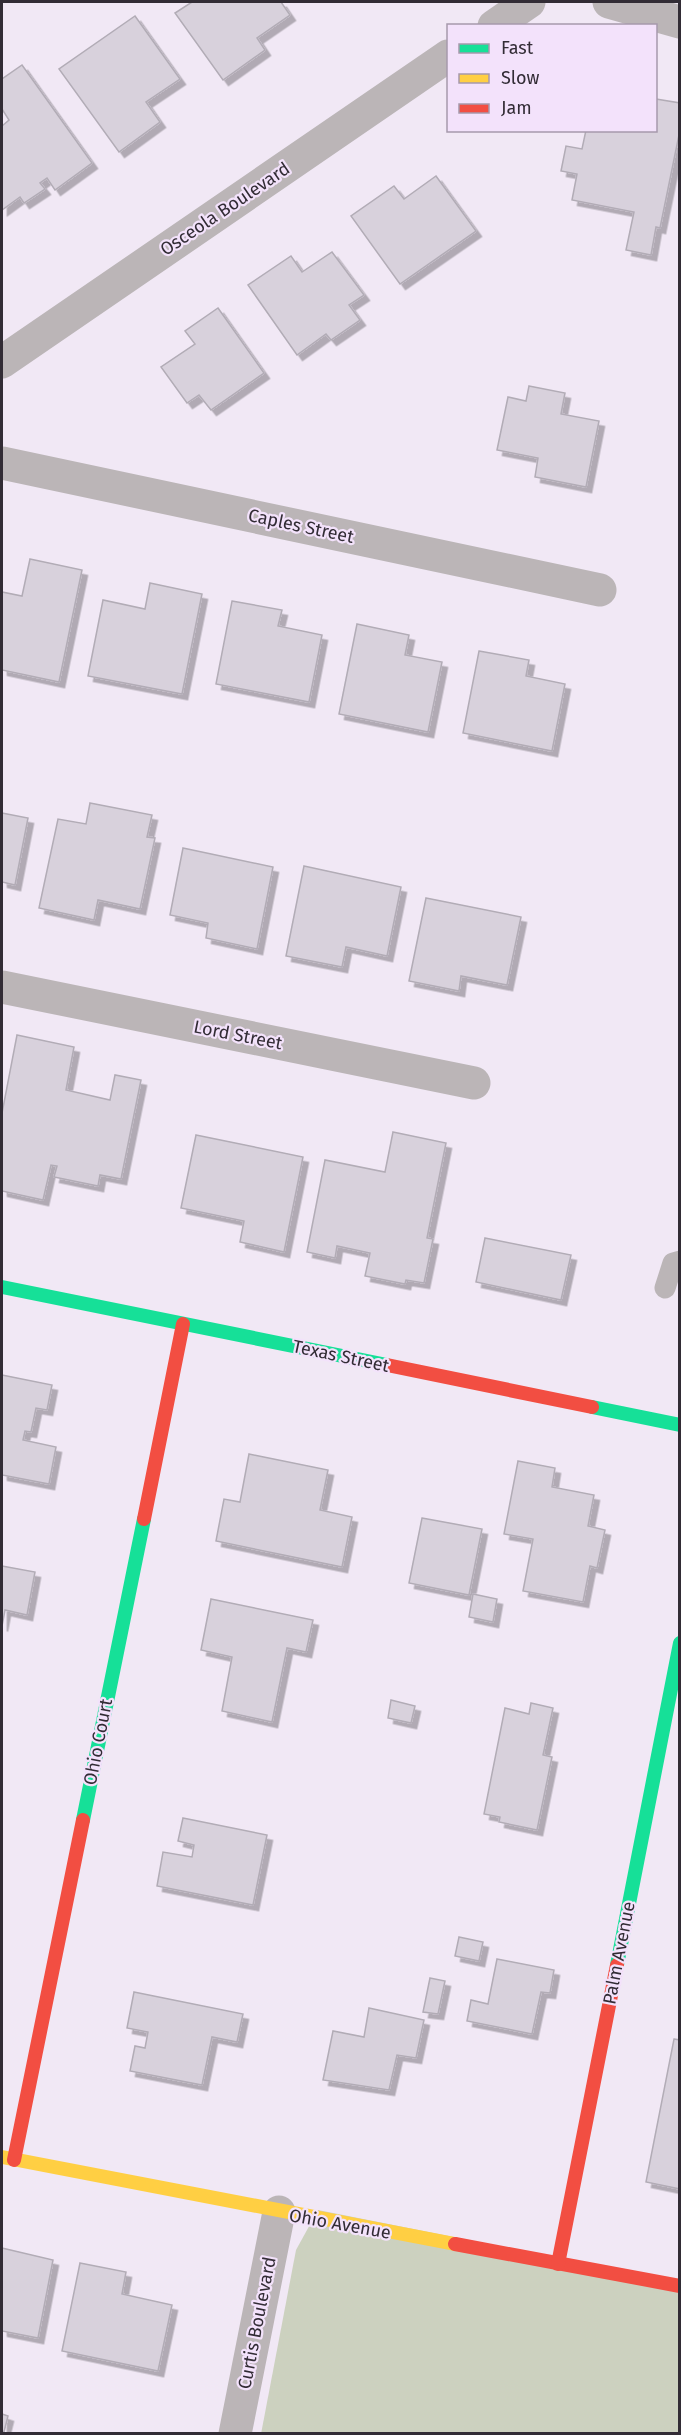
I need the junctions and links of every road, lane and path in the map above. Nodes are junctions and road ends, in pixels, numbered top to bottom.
1 (529, 2) edge
2 (609, 2) edge
3 (680, 22) edge
4 (497, 24) edge
5 (447, 57) edge
6 (2, 362) edge
7 (2, 463) edge
8 (600, 590) dead end
9 (2, 987) edge
10 (474, 1083) dead end
11 (680, 1261) edge
12 (2, 1287) edge
13 (664, 1288) dead end
14 (183, 1324) junction
15 (680, 1425) edge
16 (680, 1643) edge
17 (8, 2158) edge
18 (279, 2212) junction
19 (558, 2264) junction
20 (680, 2286) edge
21 (235, 2433) edge

1 - 4 street
2 - 3 street
5 - 6 street, Osceola Boulevard
7 - 8 street, Caples Street
9 - 10 street, Lord Street
11 - 13 lane
12 - 14 street, Texas Street
14 - 15 street, Texas Street
14 - 17 street, Ohio Court
16 - 19 street, Palm Avenue
17 - 18 street, Ohio Avenue
18 - 19 street, Ohio Avenue
18 - 21 street, Curtis Boulevard
19 - 20 street, Ohio Avenue

